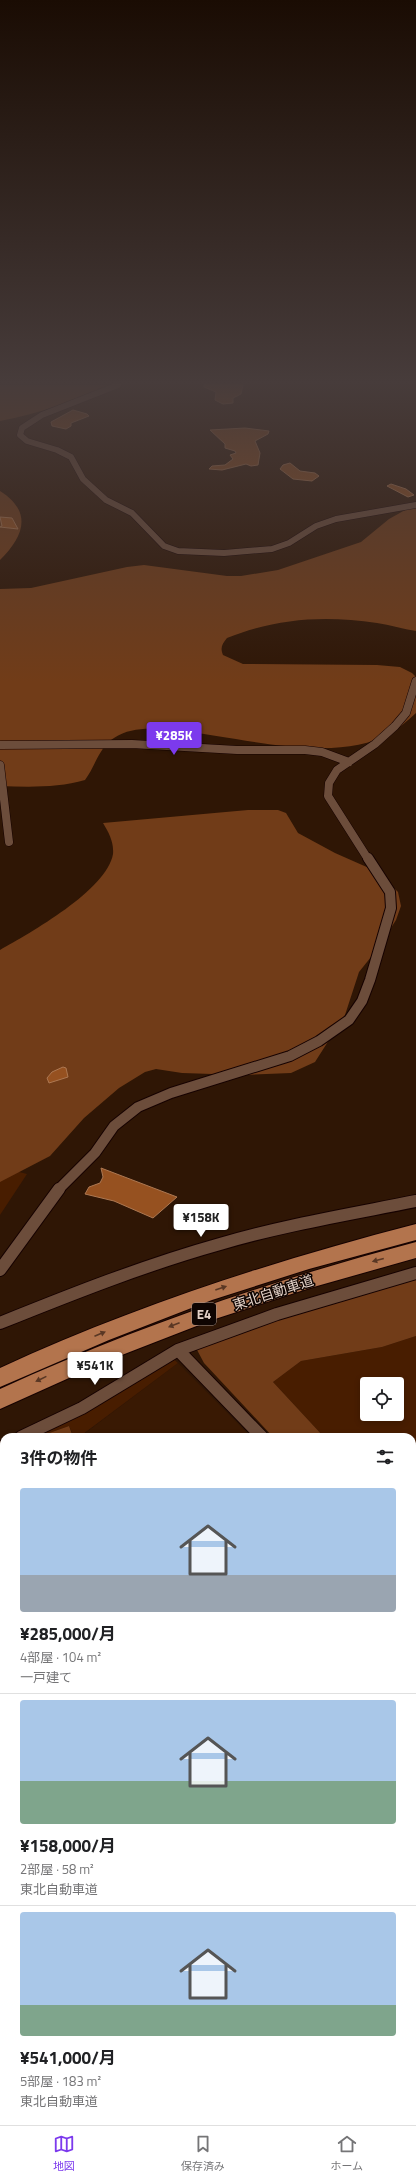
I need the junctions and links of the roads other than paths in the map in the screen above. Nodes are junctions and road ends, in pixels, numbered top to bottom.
1 (88, 484) edge
2 (416, 505) edge
3 (416, 680) edge
4 (0, 745) edge
5 (349, 762) junction
6 (0, 764) edge
7 (9, 842) dead end
8 (416, 1201) edge
9 (416, 1232) edge
10 (416, 1250) edge
11 (0, 1270) edge
12 (416, 1273) edge
13 (0, 1323) edge
14 (178, 1350) junction
15 (0, 1378) edge
16 (0, 1399) edge
17 (29, 1433) edge
18 (258, 1433) edge

1 - 2 street
3 - 5 street
4 - 5 street
5 - 11 street
6 - 7 street
8 - 13 street
15 -> 9 highway, 東北自動車道 / E4
10 -> 16 highway, 東北自動車道 / E4
12 - 14 street
14 - 17 street
14 - 18 street

